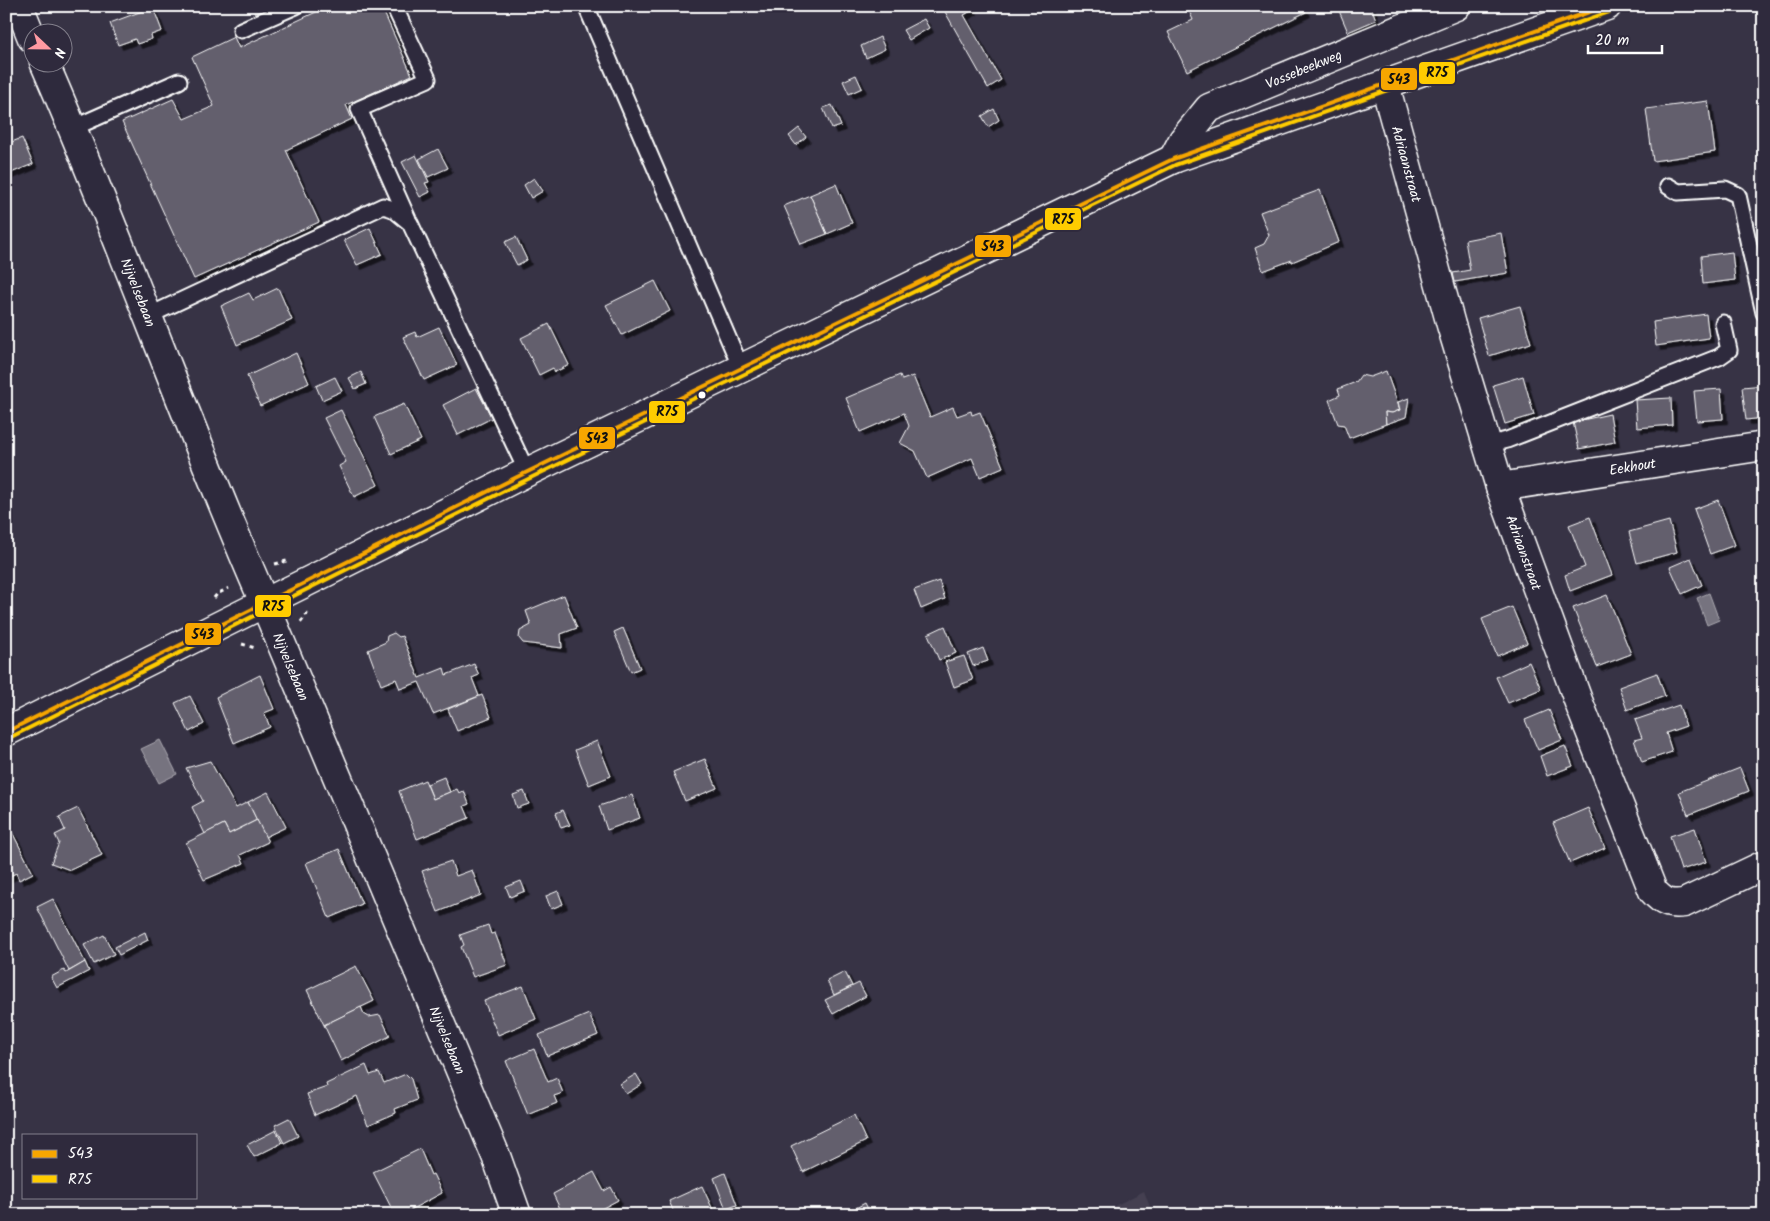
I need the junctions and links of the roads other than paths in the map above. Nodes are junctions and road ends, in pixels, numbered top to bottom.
1 (19, 6) edge
2 (296, 6) edge
3 (394, 6) edge
4 (586, 6) edge
5 (1456, 6) edge
6 (1608, 6) edge
7 (26, 22) edge
8 (241, 30) dead end
9 (48, 72) edge
10 (179, 81) dead end
11 (1385, 85) junction
12 (73, 128) junction
13 (1173, 159) junction
14 (1668, 186) dead end
15 (410, 223) junction
16 (1764, 314) edge
17 (148, 316) junction
18 (1723, 323) dead end
19 (741, 368) junction
20 (1487, 445) junction
21 (1764, 446) edge
22 (527, 472) junction
23 (1500, 486) junction
24 (264, 602) junction
25 (6, 732) edge
26 (1764, 865) edge
27 (517, 1215) edge

1 - 7 main road
2 - 8 lane
3 - 15 lane
4 - 19 lane
5 - 13 main road, Vossebeekweg
6 - 11 main road
9 - 12 main road, Nijvelsebaan
10 - 12 lane
11 - 13 main road
11 - 20 main road, Adriaanstraat
12 - 17 main road, Nijvelsebaan
13 - 19 main road
14 - 16 lane
15 - 17 lane
15 - 22 lane
17 - 24 main road, Nijvelsebaan
18 - 20 lane
19 - 22 main road
20 - 23 main road, Adriaanstraat
21 - 23 main road, Eekhout
22 - 24 main road
23 - 26 main road, Adriaanstraat
24 - 25 main road
24 - 27 main road, Nijvelsebaan

